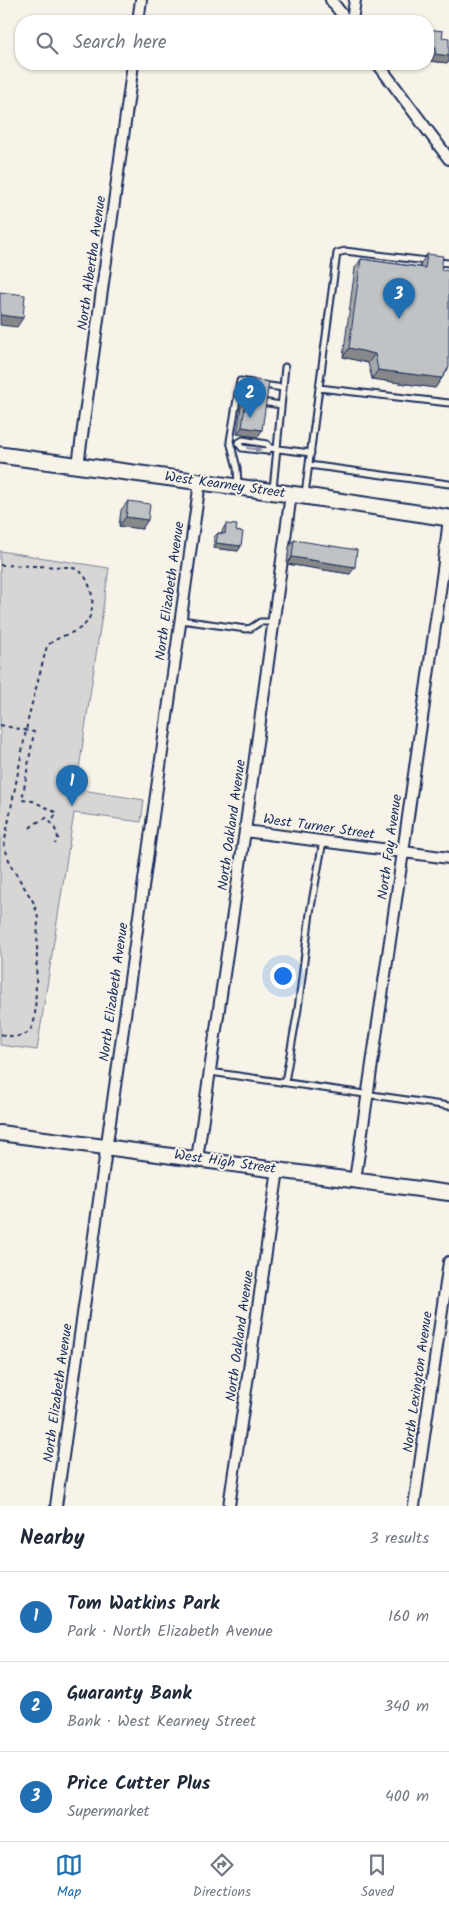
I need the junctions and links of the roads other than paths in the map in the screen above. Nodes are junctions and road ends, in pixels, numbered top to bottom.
1 (141, 0) edge
2 (331, 0) edge
3 (355, 0) edge
4 (139, 15) edge
5 (342, 15) edge
6 (353, 15) edge
7 (132, 70) edge
8 (382, 70) edge
9 (449, 160) edge
10 (449, 264) edge
11 (285, 367) dead end
12 (283, 388) junction
13 (319, 388) junction
14 (262, 402) edge
15 (449, 402) edge
16 (281, 405) junction
17 (230, 441) junction
18 (273, 448) junction
19 (311, 453) junction
20 (0, 455) edge
21 (78, 465) junction
22 (309, 465) junction
23 (200, 482) junction
24 (449, 484) edge
25 (238, 487) junction
26 (272, 492) junction
27 (298, 495) junction
28 (449, 518) edge
29 (446, 570) edge
30 (180, 620) junction
31 (274, 622) junction
32 (245, 831) junction
33 (323, 841) junction
34 (404, 852) junction
35 (449, 858) edge
36 (210, 1072) junction
37 (285, 1082) junction
38 (368, 1094) junction
39 (449, 1106) edge
40 (0, 1133) edge
41 (106, 1146) junction
42 (197, 1159) junction
43 (278, 1170) junction
44 (355, 1180) junction
45 (449, 1193) edge
46 (449, 1262) edge
47 (56, 1506) edge
48 (229, 1506) edge
49 (414, 1506) edge

1 - 4 street
2 - 5 street
3 - 6 street
7 - 21 street, North Albertha Avenue
8 - 9 street
10 - 13 lane
11 - 12 lane
12 - 16 lane
12 - 17 lane
13 - 15 lane
13 - 19 lane
14 - 16 lane
16 - 18 lane
17 - 18 lane
17 - 25 lane
18 - 19 lane
18 - 26 lane
19 - 22 lane
20 - 21 main road, West Kearney Street
21 - 23 main road, West Kearney Street
22 - 24 lane
22 - 27 lane
23 - 25 main road, West Kearney Street
23 - 30 street, North Elizabeth Avenue
25 - 26 main road, West Kearney Street
26 - 27 main road, West Kearney Street
27 - 28 main road, West Kearney Street
27 - 31 street, North Oakland Avenue
28 - 29 street, North Fay Avenue
29 - 34 street, North Fay Avenue
30 - 31 lane
30 - 41 street, North Elizabeth Avenue
31 - 32 street, North Oakland Avenue
32 - 33 street, West Turner Street
32 - 36 street, North Oakland Avenue
33 - 34 street, West Turner Street
33 - 37 lane
34 - 35 street, West Turner Street
34 - 38 street, North Fay Avenue
36 - 37 lane
36 - 42 street, North Oakland Avenue
37 - 38 lane
38 - 39 lane
38 - 44 street, North Fay Avenue
40 - 41 street, West High Street
41 - 42 street, West High Street
41 - 47 street, North Elizabeth Avenue
42 - 43 street, West High Street
43 - 44 street, West High Street
43 - 48 street, North Oakland Avenue
44 - 45 street, West High Street
46 - 49 street, North Lexington Avenue

